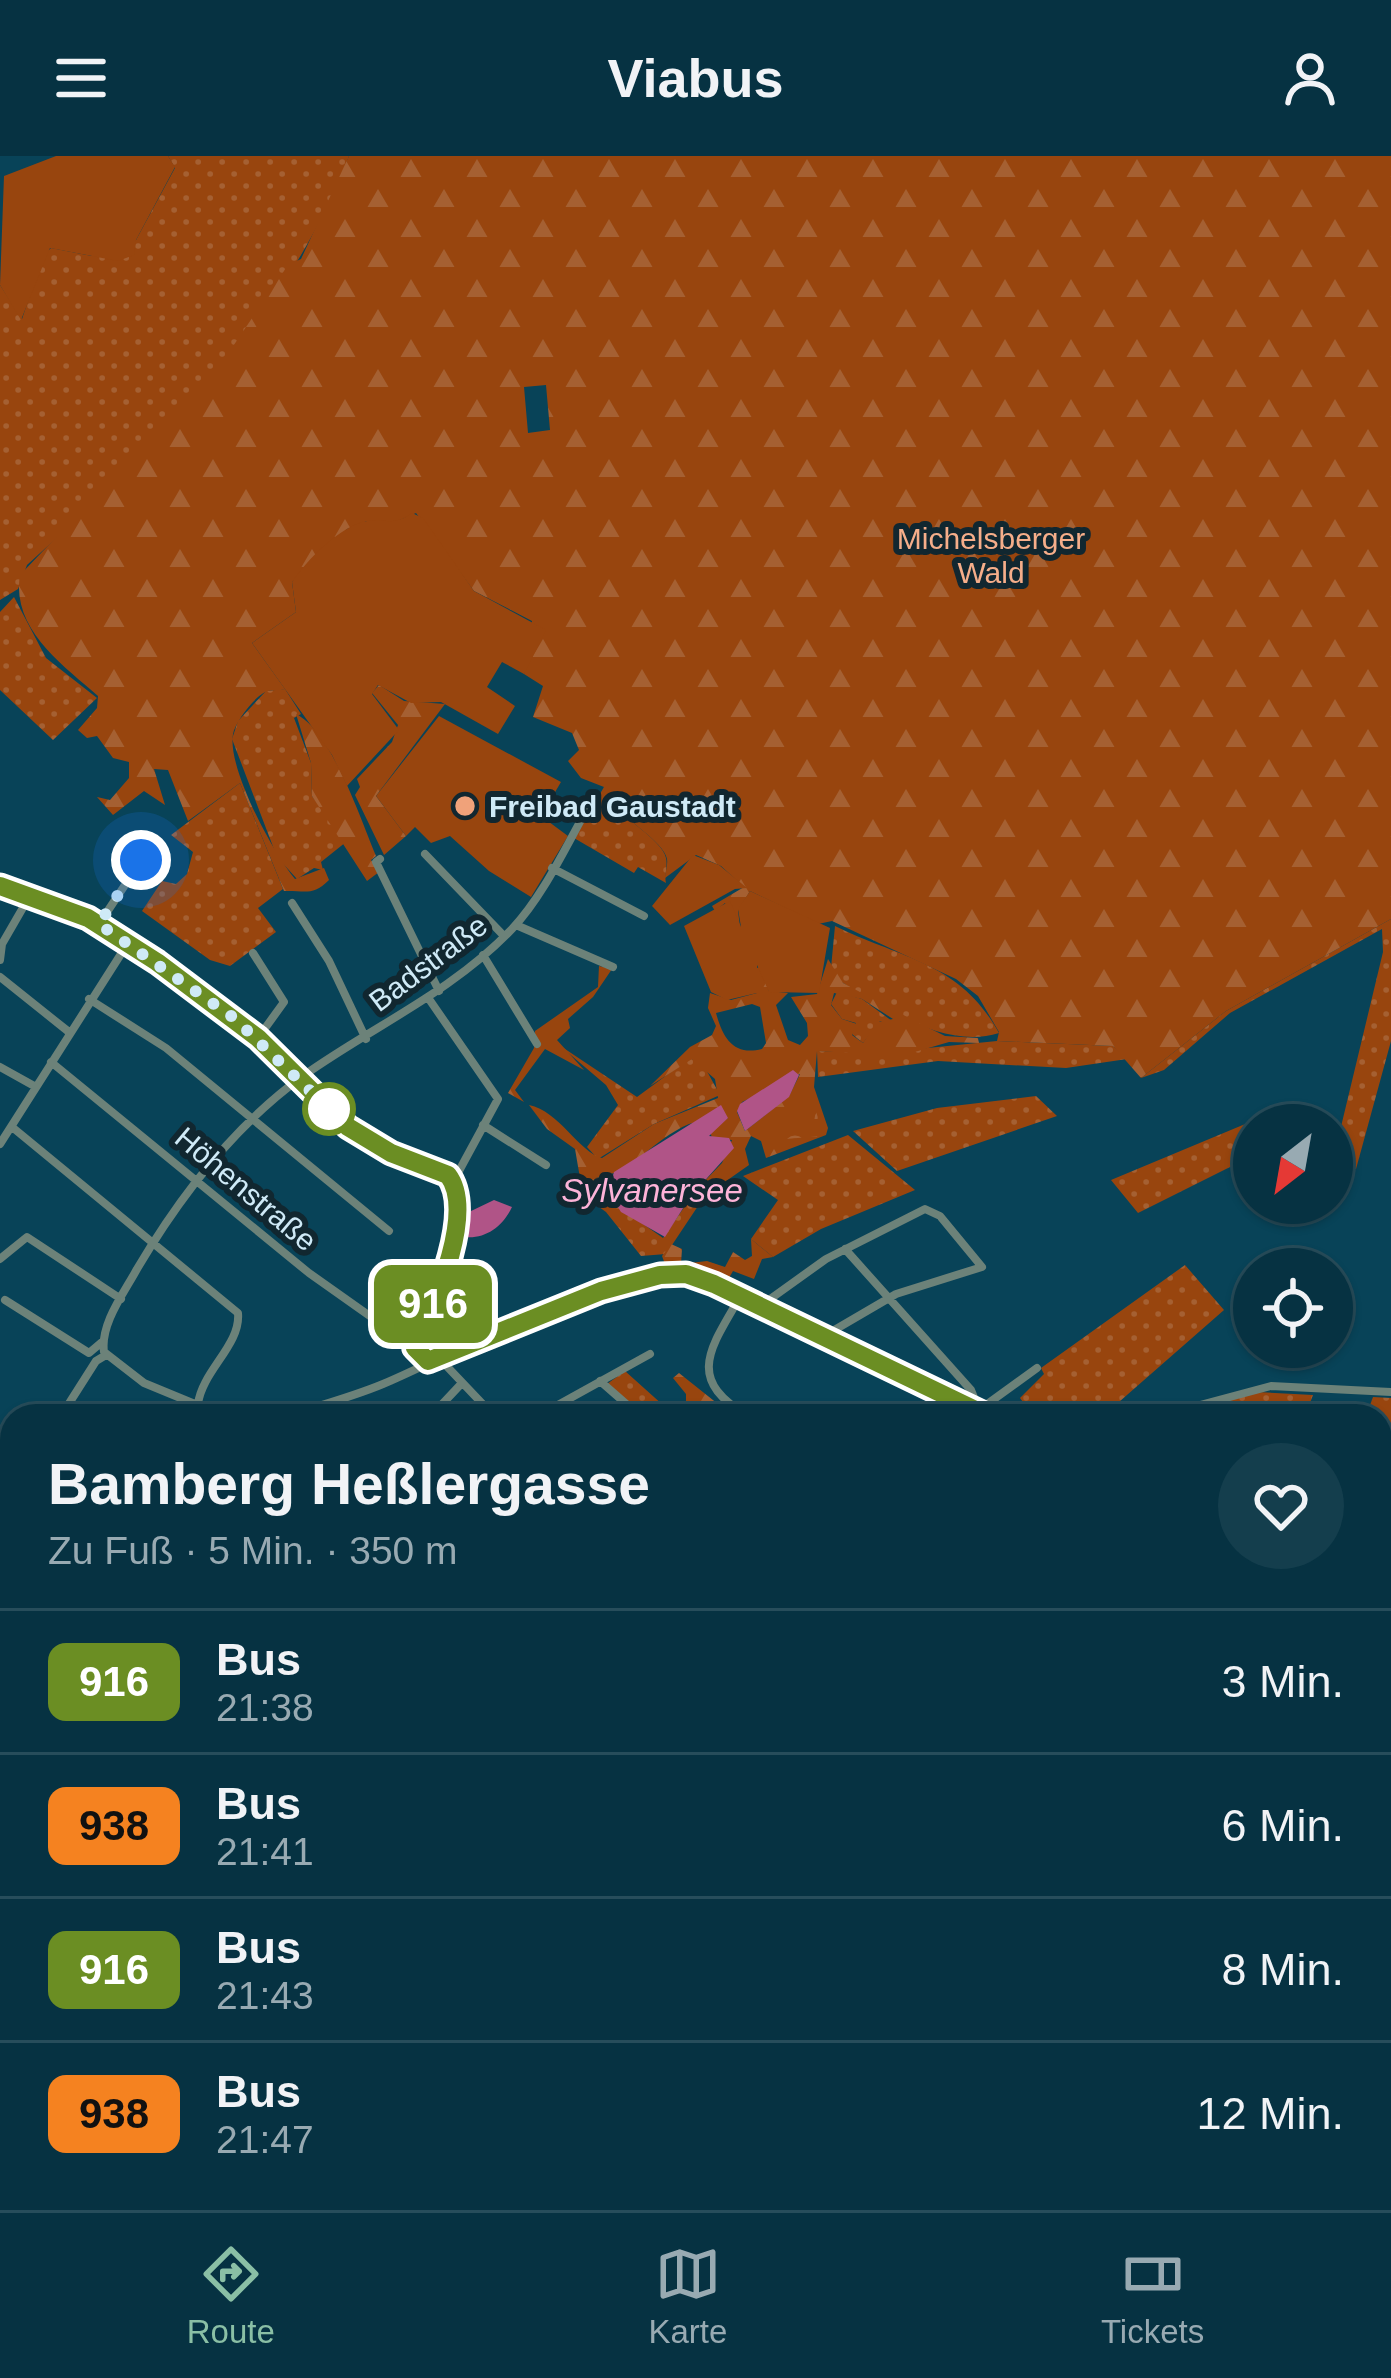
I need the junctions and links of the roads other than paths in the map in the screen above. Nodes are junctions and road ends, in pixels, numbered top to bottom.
1 (594, 797) dead end
2 (149, 849) dead end
3 (425, 854) dead end
4 (380, 859) dead end
5 (552, 868) junction
6 (0, 886) edge
7 (28, 899) junction
8 (292, 903) dead end
9 (644, 916) dead end
10 (99, 924) junction
11 (516, 925) junction
12 (504, 936) junction
13 (128, 943) junction
14 (253, 953) dead end
15 (483, 955) junction
16 (0, 961) edge
17 (613, 967) dead end
18 (0, 977) edge
19 (439, 991) junction
20 (89, 998) junction
21 (429, 999) junction
22 (69, 1032) junction
23 (258, 1038) junction
24 (366, 1039) junction
25 (537, 1044) dead end
26 (51, 1062) junction
27 (0, 1067) edge
28 (300, 1078) junction
29 (36, 1087) junction
30 (252, 1120) junction
31 (483, 1125) junction
32 (12, 1127) junction
33 (0, 1144) edge
34 (547, 1165) dead end
35 (198, 1179) junction
36 (453, 1182) junction
37 (389, 1231) dead end
38 (154, 1242) junction
39 (845, 1250) junction
40 (0, 1259) edge
41 (740, 1297) junction
42 (890, 1297) junction
43 (121, 1299) junction
44 (4, 1300) dead end
45 (759, 1307) junction
46 (820, 1339) junction
47 (103, 1341) junction
48 (415, 1348) junction
49 (89, 1353) junction
50 (650, 1354) dead end
51 (102, 1357) junction
52 (433, 1359) junction
53 (1037, 1368) dead end
54 (600, 1381) junction
55 (462, 1383) junction
56 (1391, 1392) edge
57 (69, 1404) edge
58 (198, 1404) joint
59 (325, 1404) edge
60 (442, 1404) edge
61 (482, 1404) edge
62 (559, 1404) edge
63 (626, 1404) edge
64 (730, 1404) edge
65 (963, 1404) edge
66 (978, 1404) edge
67 (994, 1404) edge
68 (1203, 1404) edge

1 - 5 street, Badstraße
2 - 10 street
3 - 12 street
4 - 19 street
5 - 9 street
5 - 11 street, Badstraße
6 - 7 street
7 - 10 street
7 - 16 street
8 - 24 street
10 - 13 street
11 - 12 street, Badstraße
11 - 17 street
12 - 15 street, Badstraße
13 - 20 street
13 - 23 street
14 - 23 street
15 - 19 street, Badstraße
15 - 25 street
18 - 22 street
19 - 21 street, Badstraße
20 - 22 street
20 - 30 street
21 - 24 street, Badstraße
21 - 31 street
22 - 26 street
23 - 28 street
24 - 28 street, Badstraße
26 - 29 street
26 - 35 street, Höhenstraße
27 - 29 street
28 - 30 street, Badstraße
28 - 36 street
29 - 32 street
30 - 35 street, Badstraße
30 - 37 street
31 - 34 street
31 - 36 street
32 - 33 street
32 - 38 street
35 - 38 street, Badstraße
35 - 48 street, Höhenstraße
36 - 48 street
38 - 43 street, Badstraße
38 - 58 street
39 - 42 street
39 - 42 street
39 - 45 street
40 - 43 street
41 - 45 street
41 - 52 street
41 - 64 street
42 - 46 street
42 - 66 street
43 - 47 street, Badstraße
44 - 49 street
45 - 46 street
46 - 65 street
47 - 49 street
47 - 51 street
48 - 52 street, Höhenstraße
49 - 51 street
50 - 54 street
51 - 57 street
51 - 58 street
52 - 55 street, Höhenstraße
52 - 59 street
53 - 67 street
54 - 62 street
54 - 63 street
55 - 60 street
55 - 61 street, Höhenstraße
56 - 68 street

